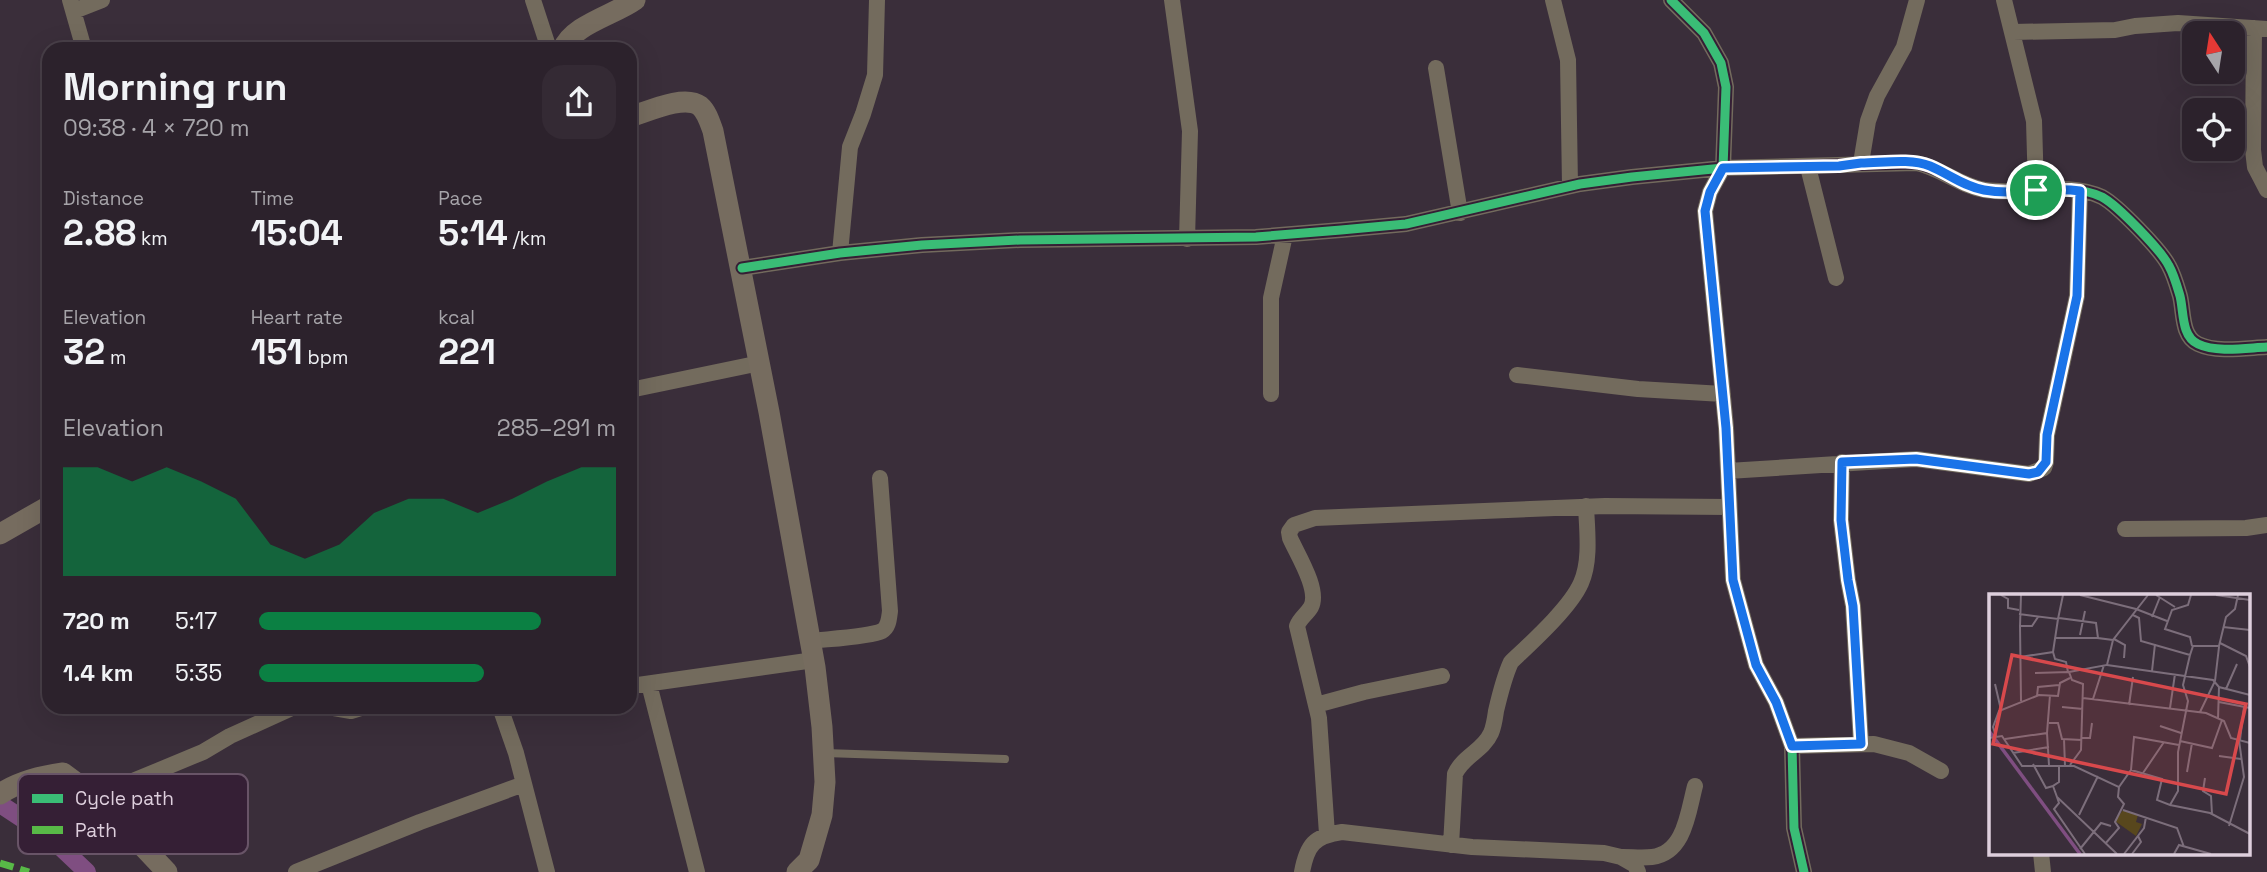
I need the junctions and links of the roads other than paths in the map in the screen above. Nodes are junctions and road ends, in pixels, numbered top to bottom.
1 (102, 0) edge
2 (533, 0) edge
3 (877, 0) edge
4 (1172, 0) edge
5 (1553, 0) edge
6 (1671, 0) edge
7 (1917, 0) edge
8 (2004, 0) edge
9 (631, 3) edge
10 (72, 5) edge
11 (2261, 29) edge
12 (2014, 32) junction
13 (82, 42) edge
14 (555, 42) edge
15 (565, 42) edge
16 (1436, 68) dead end
17 (637, 115) edge
18 (1861, 163) junction
19 (1808, 167) junction
20 (1723, 168) junction
21 (1570, 186) junction
22 (2036, 190) junction
23 (2267, 190) edge
24 (2080, 191) junction
25 (1460, 213) junction
26 (1285, 235) junction
27 (1187, 239) junction
28 (840, 253) junction
29 (742, 268) junction
30 (1836, 278) dead end
31 (2267, 347) edge
32 (760, 363) junction
33 (1517, 374) dead end
34 (637, 389) edge
35 (1270, 394) dead end
36 (1723, 394) junction
37 (1842, 462) junction
38 (1728, 471) junction
39 (880, 478) dead end
40 (1586, 506) junction
41 (1729, 507) junction
42 (42, 510) edge
43 (2267, 525) edge
44 (2125, 530) dead end
45 (0, 531) edge
46 (812, 651) junction
47 (1443, 676) dead end
48 (637, 684) edge
49 (649, 684) junction
50 (1316, 705) junction
51 (279, 714) edge
52 (502, 714) edge
53 (1861, 744) junction
54 (1792, 746) junction
55 (825, 753) junction
56 (1005, 759) dead end
57 (1941, 771) dead end
58 (150, 774) edge
59 (524, 784) junction
60 (1695, 786) dead end
61 (1327, 834) junction
62 (1451, 845) junction
63 (150, 854) edge
64 (2041, 854) edge
65 (1621, 858) junction
66 (167, 872) edge
67 (296, 872) edge
68 (547, 872) edge
69 (697, 872) edge
70 (797, 872) edge
71 (1302, 872) edge
72 (1638, 872) edge
73 (1804, 872) edge
74 (2043, 872) edge

1 - 10 street
2 - 14 street
3 - 28 street
4 - 27 street
5 - 21 street
6 - 20 street
7 - 18 street
8 - 12 street
9 - 15 street
10 - 13 street
11 - 12 street
11 - 23 street
12 - 22 street
16 - 25 street
17 - 29 street
18 - 19 street
18 - 22 street
19 - 20 street
19 - 30 street
20 - 21 street
20 - 36 street
21 - 25 street
22 - 24 street
24 - 31 street
24 - 37 street
25 - 26 street
26 - 27 street
26 - 35 street
27 - 28 street
28 - 29 street
29 - 32 street
32 - 34 street
32 - 46 street
33 - 36 street
36 - 38 street
37 - 38 street
37 - 53 street
38 - 41 street
39 - 46 street
40 - 41 street
40 - 50 street
40 - 62 street
41 - 54 street
42 - 45 street
43 - 44 street
46 - 49 street
46 - 55 street
47 - 50 street
48 - 49 street
49 - 69 street
50 - 61 street
51 - 58 street
52 - 59 street
53 - 54 street
53 - 57 street
54 - 73 street
55 - 56 lane
55 - 70 street
59 - 67 street
59 - 68 street
60 - 65 street
61 - 62 street
61 - 71 street
62 - 65 street
63 - 66 street
64 - 74 street
65 - 72 street

